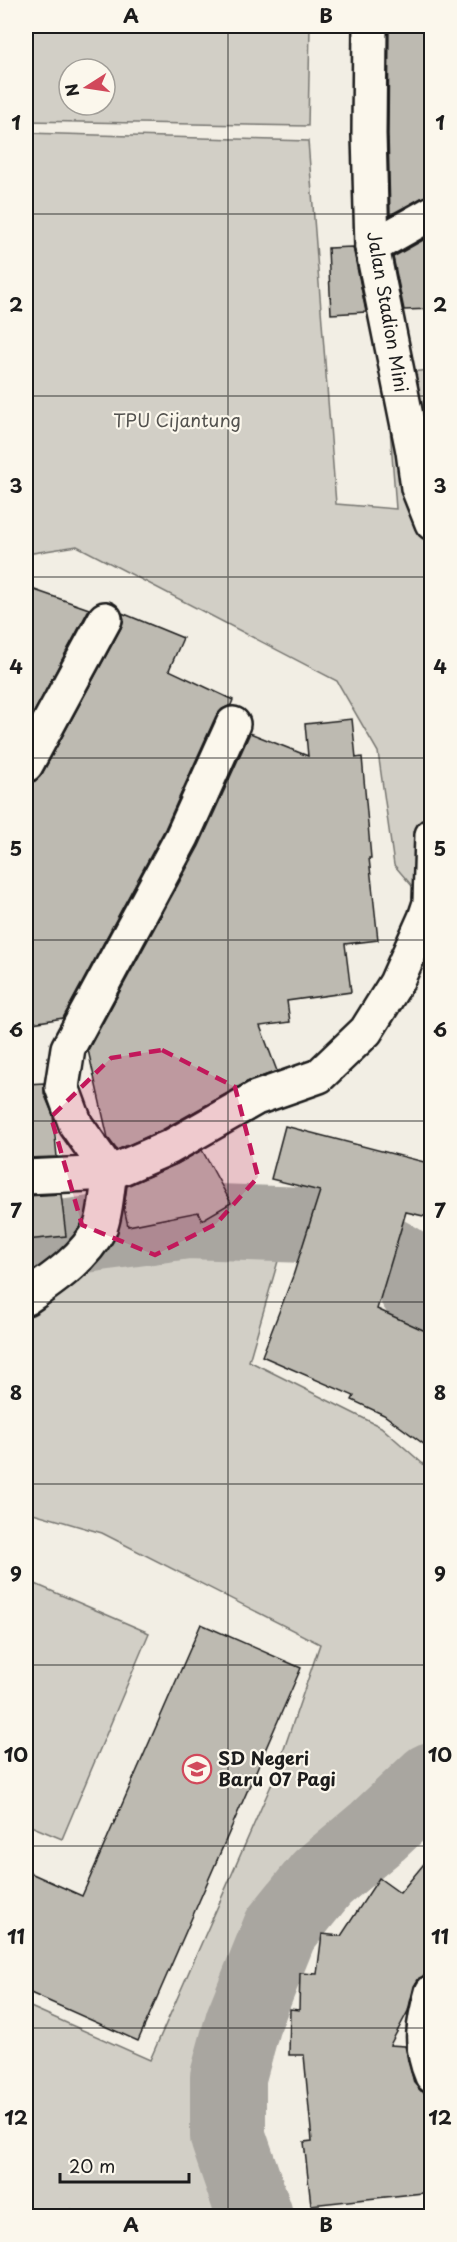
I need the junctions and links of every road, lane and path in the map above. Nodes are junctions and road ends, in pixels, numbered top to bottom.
1 (370, 26) edge
2 (432, 213) edge
3 (372, 247) junction
4 (432, 523) edge
5 (105, 619) dead end
6 (233, 724) dead end
7 (26, 765) edge
8 (432, 835) edge
9 (110, 1173) junction
10 (26, 1178) edge
11 (26, 1299) edge
12 (432, 1992) edge
13 (432, 2076) edge

1 - 3 street, Jalan Stadion Mini
2 - 3 street
3 - 4 street, Jalan Stadion Mini
5 - 7 street
6 - 9 street
8 - 9 street
9 - 10 street
9 - 11 street
12 - 13 street

